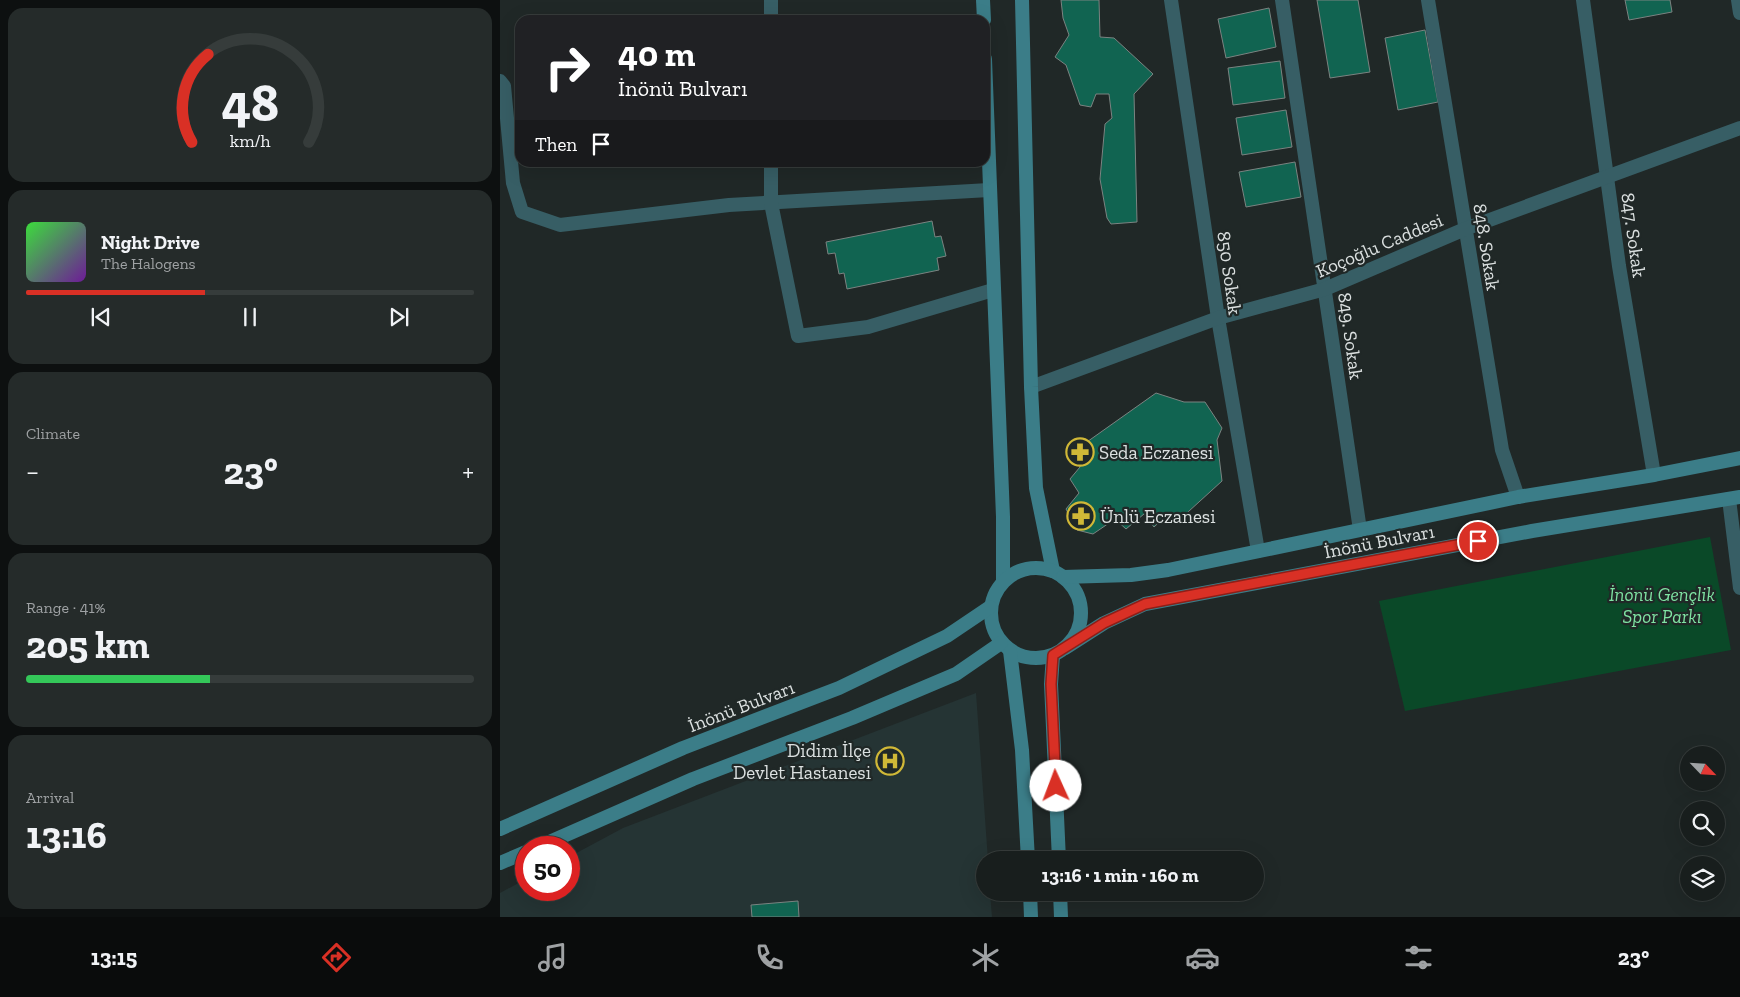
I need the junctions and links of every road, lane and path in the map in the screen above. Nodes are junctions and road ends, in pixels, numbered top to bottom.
1 (771, 0) edge
2 (983, 0) edge
3 (1022, 0) edge
4 (1171, 0) edge
5 (1282, 0) edge
6 (1428, 0) edge
7 (1583, 0) edge
8 (1738, 0) edge
9 (1740, 14) edge
10 (771, 15) edge
11 (984, 15) edge
12 (500, 81) edge
13 (1740, 128) edge
14 (771, 167) edge
15 (988, 167) edge
16 (1606, 176) junction
17 (989, 190) junction
18 (771, 203) junction
19 (1465, 229) junction
20 (1325, 289) junction
21 (994, 290) junction
22 (1218, 318) junction
23 (1030, 388) junction
24 (1740, 458) edge
25 (1654, 475) junction
26 (1518, 497) junction
27 (1734, 498) edge
28 (1360, 530) junction
29 (1258, 551) junction
30 (1058, 574) junction
31 (1003, 581) junction
32 (1740, 588) edge
33 (990, 606) junction
34 (1006, 647) junction
35 (1059, 652) junction
36 (500, 830) edge
37 (563, 836) edge
38 (1028, 851) edge
39 (1059, 851) edge
40 (515, 857) edge
41 (500, 863) edge
42 (1030, 901) edge
43 (1060, 901) edge
44 (1031, 917) edge
45 (1061, 917) edge

1 - 10 street
2 - 11 main road
3 - 23 main road
4 - 22 street, 850 Sokak
5 - 20 street, 849. Sokak
6 - 19 street, 848. Sokak
7 - 16 street, 847. Sokak
8 - 9 street
12 - 18 street
13 - 16 street, Koçoğlu Caddesi
14 - 18 street
15 - 17 main road
16 - 19 street, Koçoğlu Caddesi
16 - 25 street, 847. Sokak
17 - 18 street
17 - 21 main road
18 - 21 street
19 - 20 street, Koçoğlu Caddesi
19 - 26 street, 848. Sokak
20 - 22 street, Koçoğlu Caddesi
20 - 28 street, 849. Sokak
21 - 31 main road
22 - 23 street, Koçoğlu Caddesi
22 - 29 street, 850 Sokak
23 - 30 main road
24 - 25 main road, İnönü Bulvarı
25 - 26 main road, İnönü Bulvarı
26 - 28 main road, İnönü Bulvarı
27 - 32 street
27 - 35 main road, İnönü Bulvarı
28 - 29 main road, İnönü Bulvarı
29 - 30 main road, İnönü Bulvarı
30 - 31 main road
30 - 35 main road
31 - 33 main road
33 - 34 main road
33 - 36 main road, İnönü Bulvarı
34 - 35 main road
34 - 37 main road
34 - 38 main road
35 - 39 main road
40 - 41 main road
42 - 44 main road
43 - 45 main road

